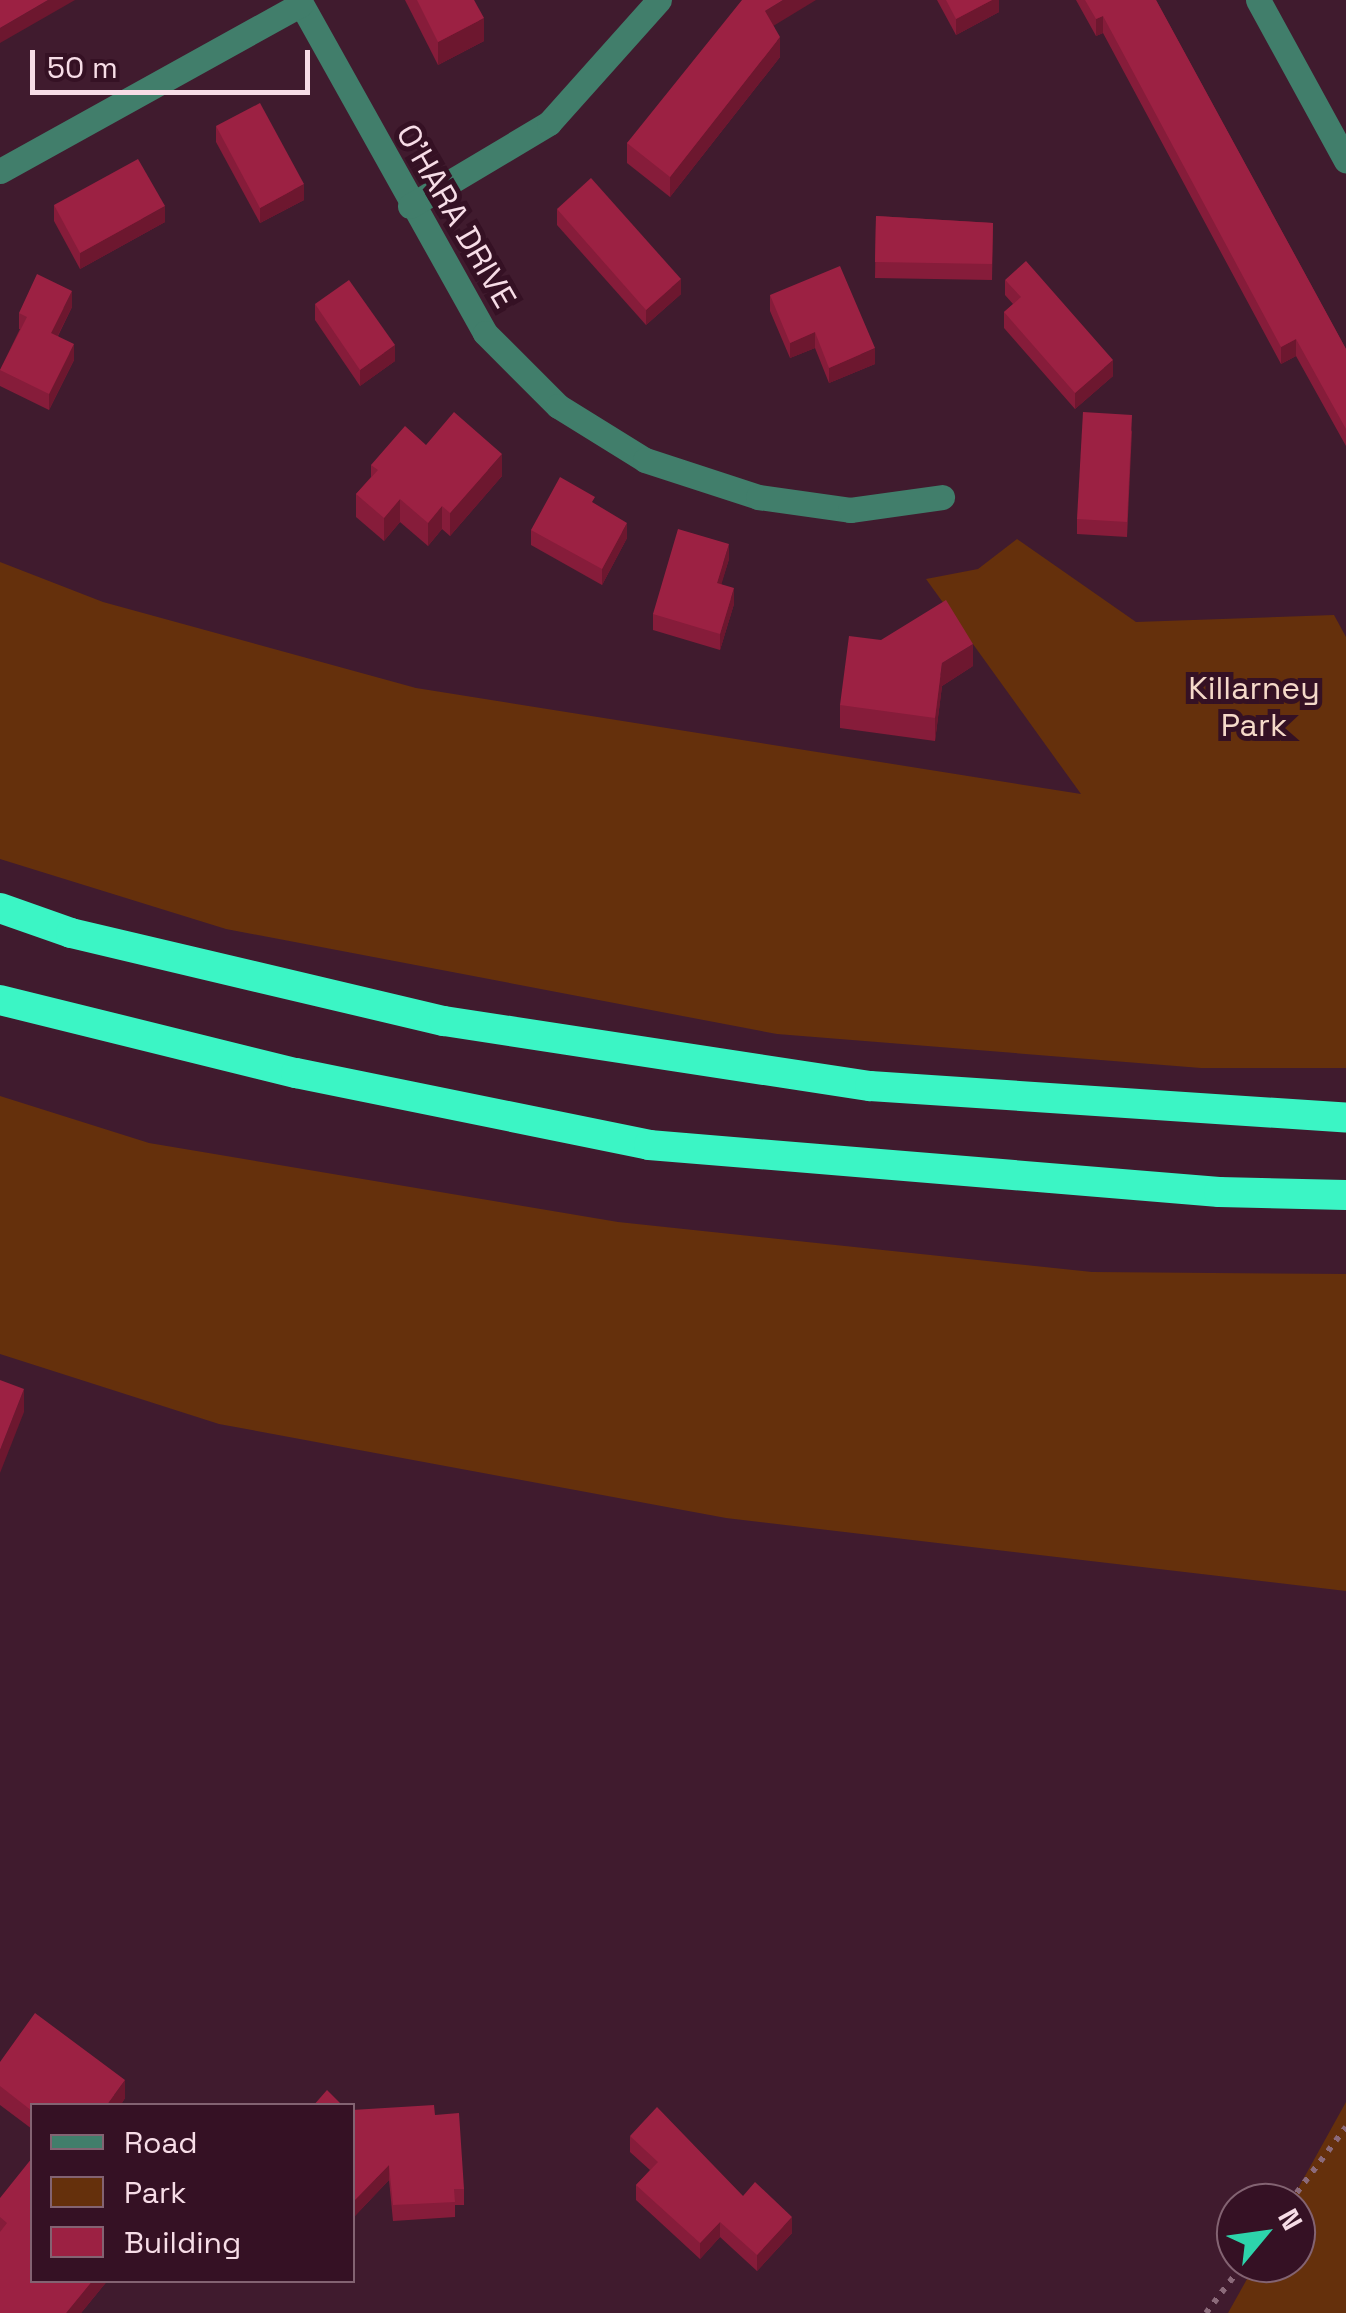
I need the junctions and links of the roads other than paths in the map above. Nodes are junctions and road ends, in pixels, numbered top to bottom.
1 (659, 0) edge
2 (1258, 0) edge
3 (300, 2) edge
4 (1346, 161) edge
5 (0, 171) edge
6 (410, 206) junction
7 (942, 497) dead end
8 (0, 908) edge
9 (0, 1000) edge
10 (1346, 1103) edge
11 (1108, 1105) junction
12 (1346, 1118) edge
13 (1346, 1194) edge

1 - 6 street
2 - 4 street
3 - 5 street
3 - 6 street, O'HARA DRIVE
6 - 7 street, O'HARA DRIVE
8 - 11 highway
9 - 13 highway
10 - 11 highway
11 - 12 highway

